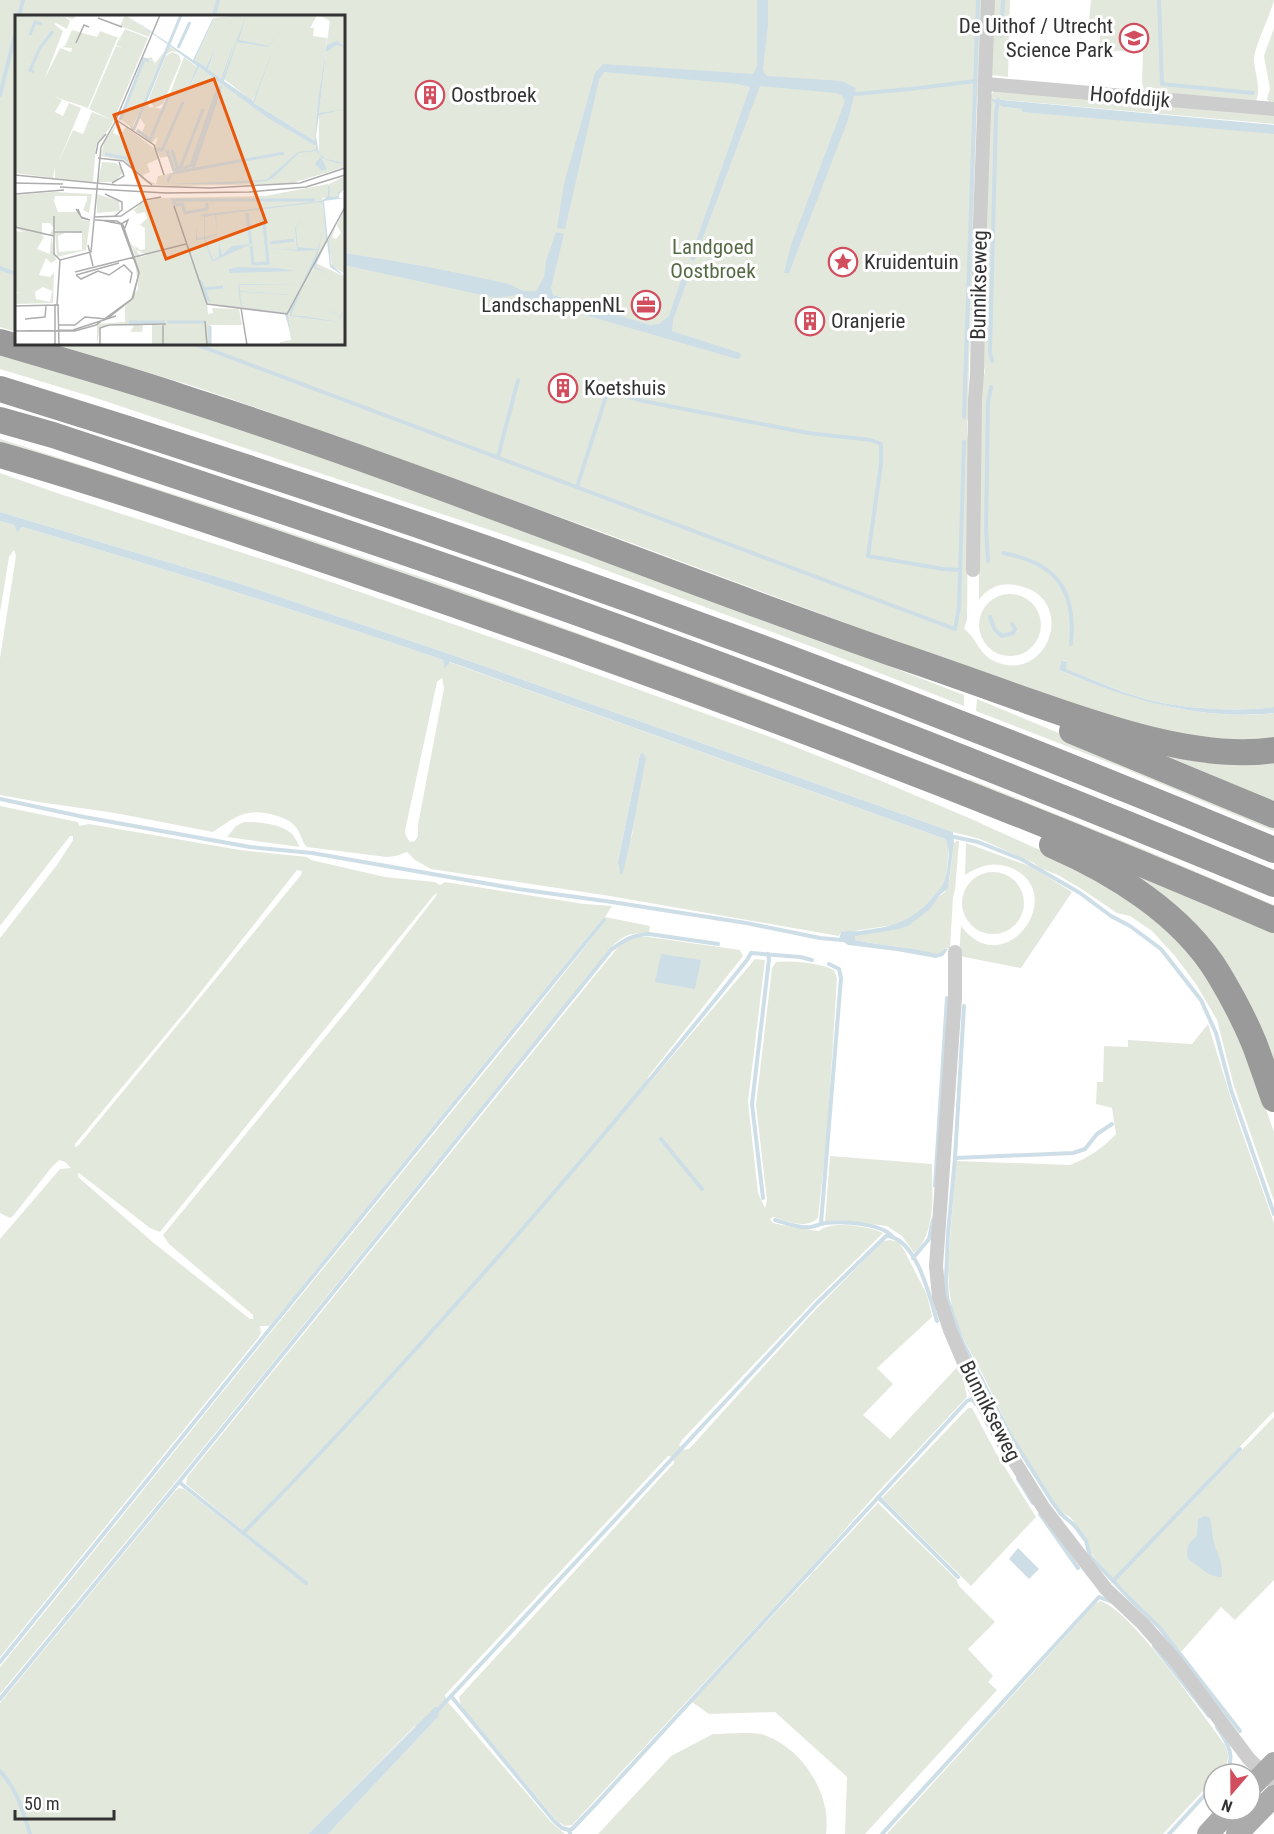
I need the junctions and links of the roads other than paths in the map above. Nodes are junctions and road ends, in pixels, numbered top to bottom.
1 (988, 0) edge
2 (986, 84) junction
3 (1274, 109) edge
4 (0, 342) edge
5 (0, 389) edge
6 (0, 420) edge
7 (0, 454) edge
8 (974, 570) dead end
9 (796, 620) junction
10 (1274, 750) edge
11 (872, 758) junction
12 (1274, 815) edge
13 (1274, 850) edge
14 (1274, 884) edge
15 (1274, 920) edge
16 (955, 952) dead end
17 (1274, 1099) edge
18 (1266, 1777) edge
19 (1274, 1797) edge
20 (1219, 1822) edge
21 (1208, 1834) edge
22 (1237, 1834) edge

1 - 2 street, Bunnikseweg
2 - 3 street, Hoofddijk
2 - 8 street, Bunnikseweg
4 - 9 highway
5 - 13 highway
6 - 14 highway
7 - 11 highway
9 - 10 highway
9 - 12 highway
11 - 15 highway
11 - 17 highway
16 - 18 street, Bunnikseweg
19 - 22 main road
20 - 21 main road

